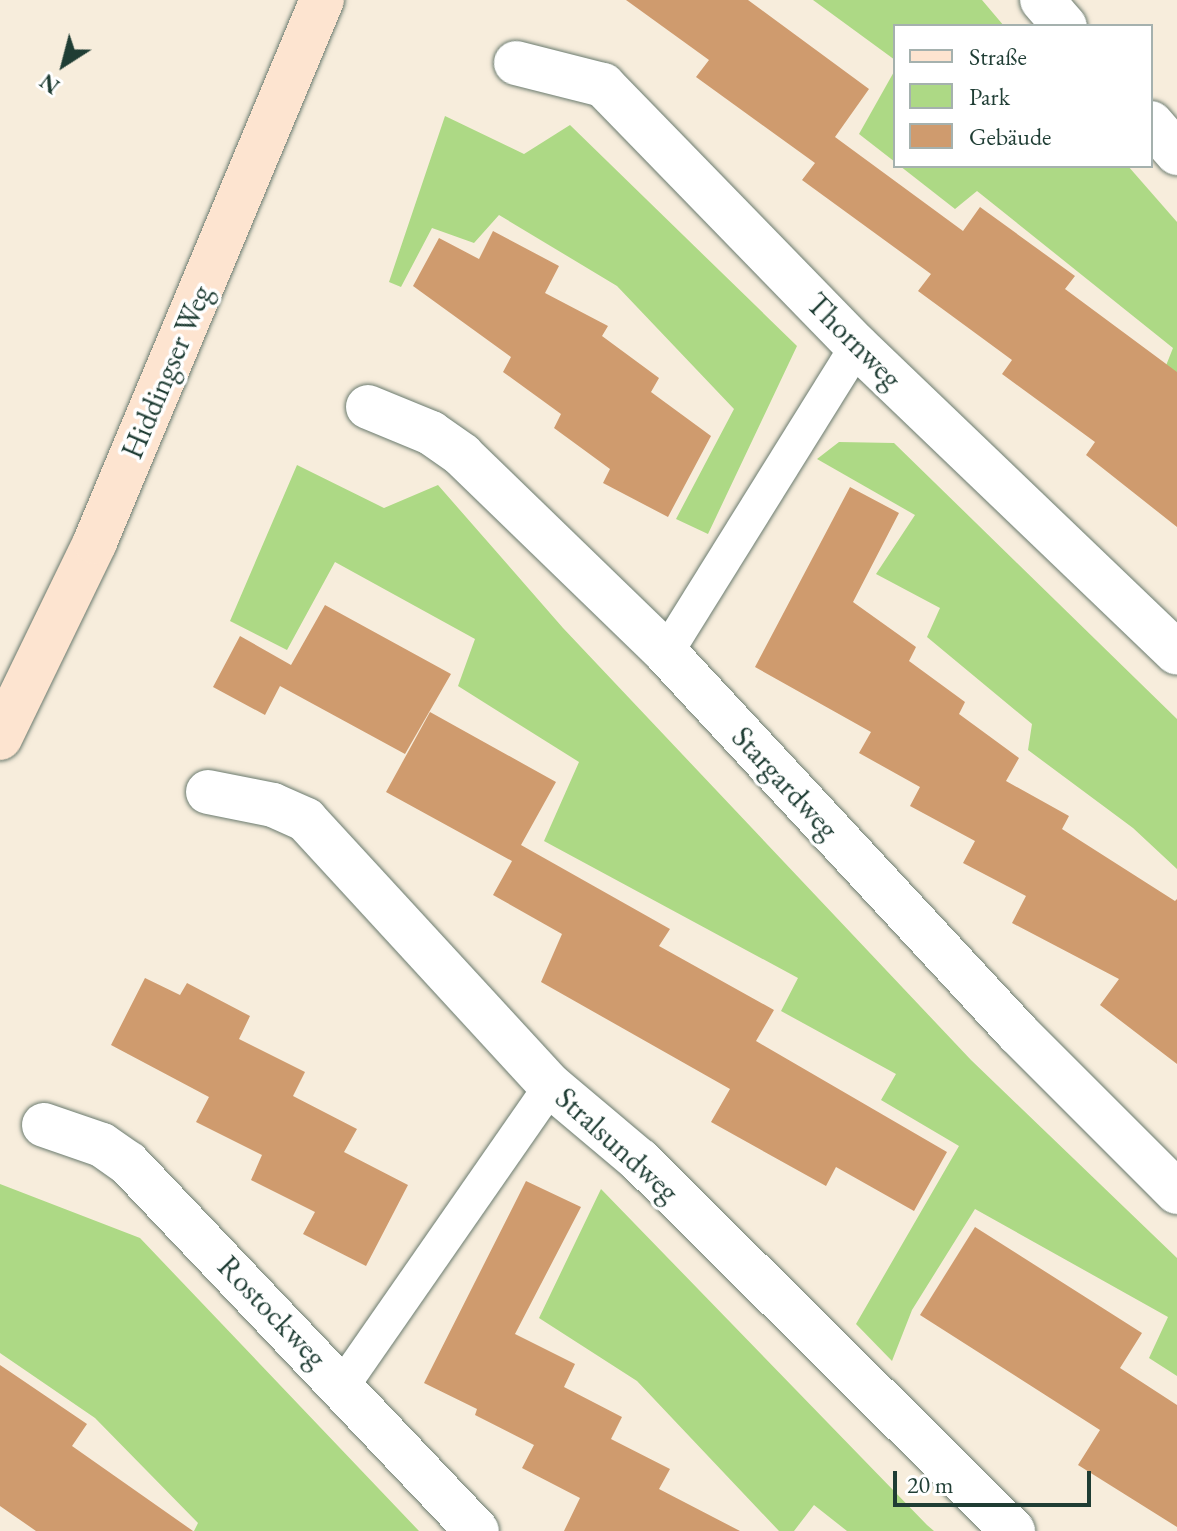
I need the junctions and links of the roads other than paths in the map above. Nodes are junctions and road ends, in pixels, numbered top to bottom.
1 (322, 0) edge
2 (1042, 0) edge
3 (1063, 24) edge
4 (516, 63) dead end
5 (1153, 125) edge
6 (1177, 153) edge
7 (857, 346) junction
8 (368, 407) dead end
9 (666, 653) junction
10 (1177, 653) edge
11 (0, 738) edge
12 (208, 792) dead end
13 (551, 1086) junction
14 (44, 1125) dead end
15 (1177, 1192) edge
16 (343, 1385) junction
17 (477, 1531) edge
18 (1013, 1531) edge

1 - 11 main road, Hiddingser Weg
2 - 3 street
4 - 7 street, Thornweg
5 - 6 street
7 - 9 lane
7 - 10 street, Thornweg
8 - 9 street, Stargardweg
9 - 15 street, Stargardweg
12 - 13 street, Stralsundweg
13 - 16 lane
13 - 18 street, Stralsundweg
14 - 16 street, Rostockweg
16 - 17 street, Rostockweg

